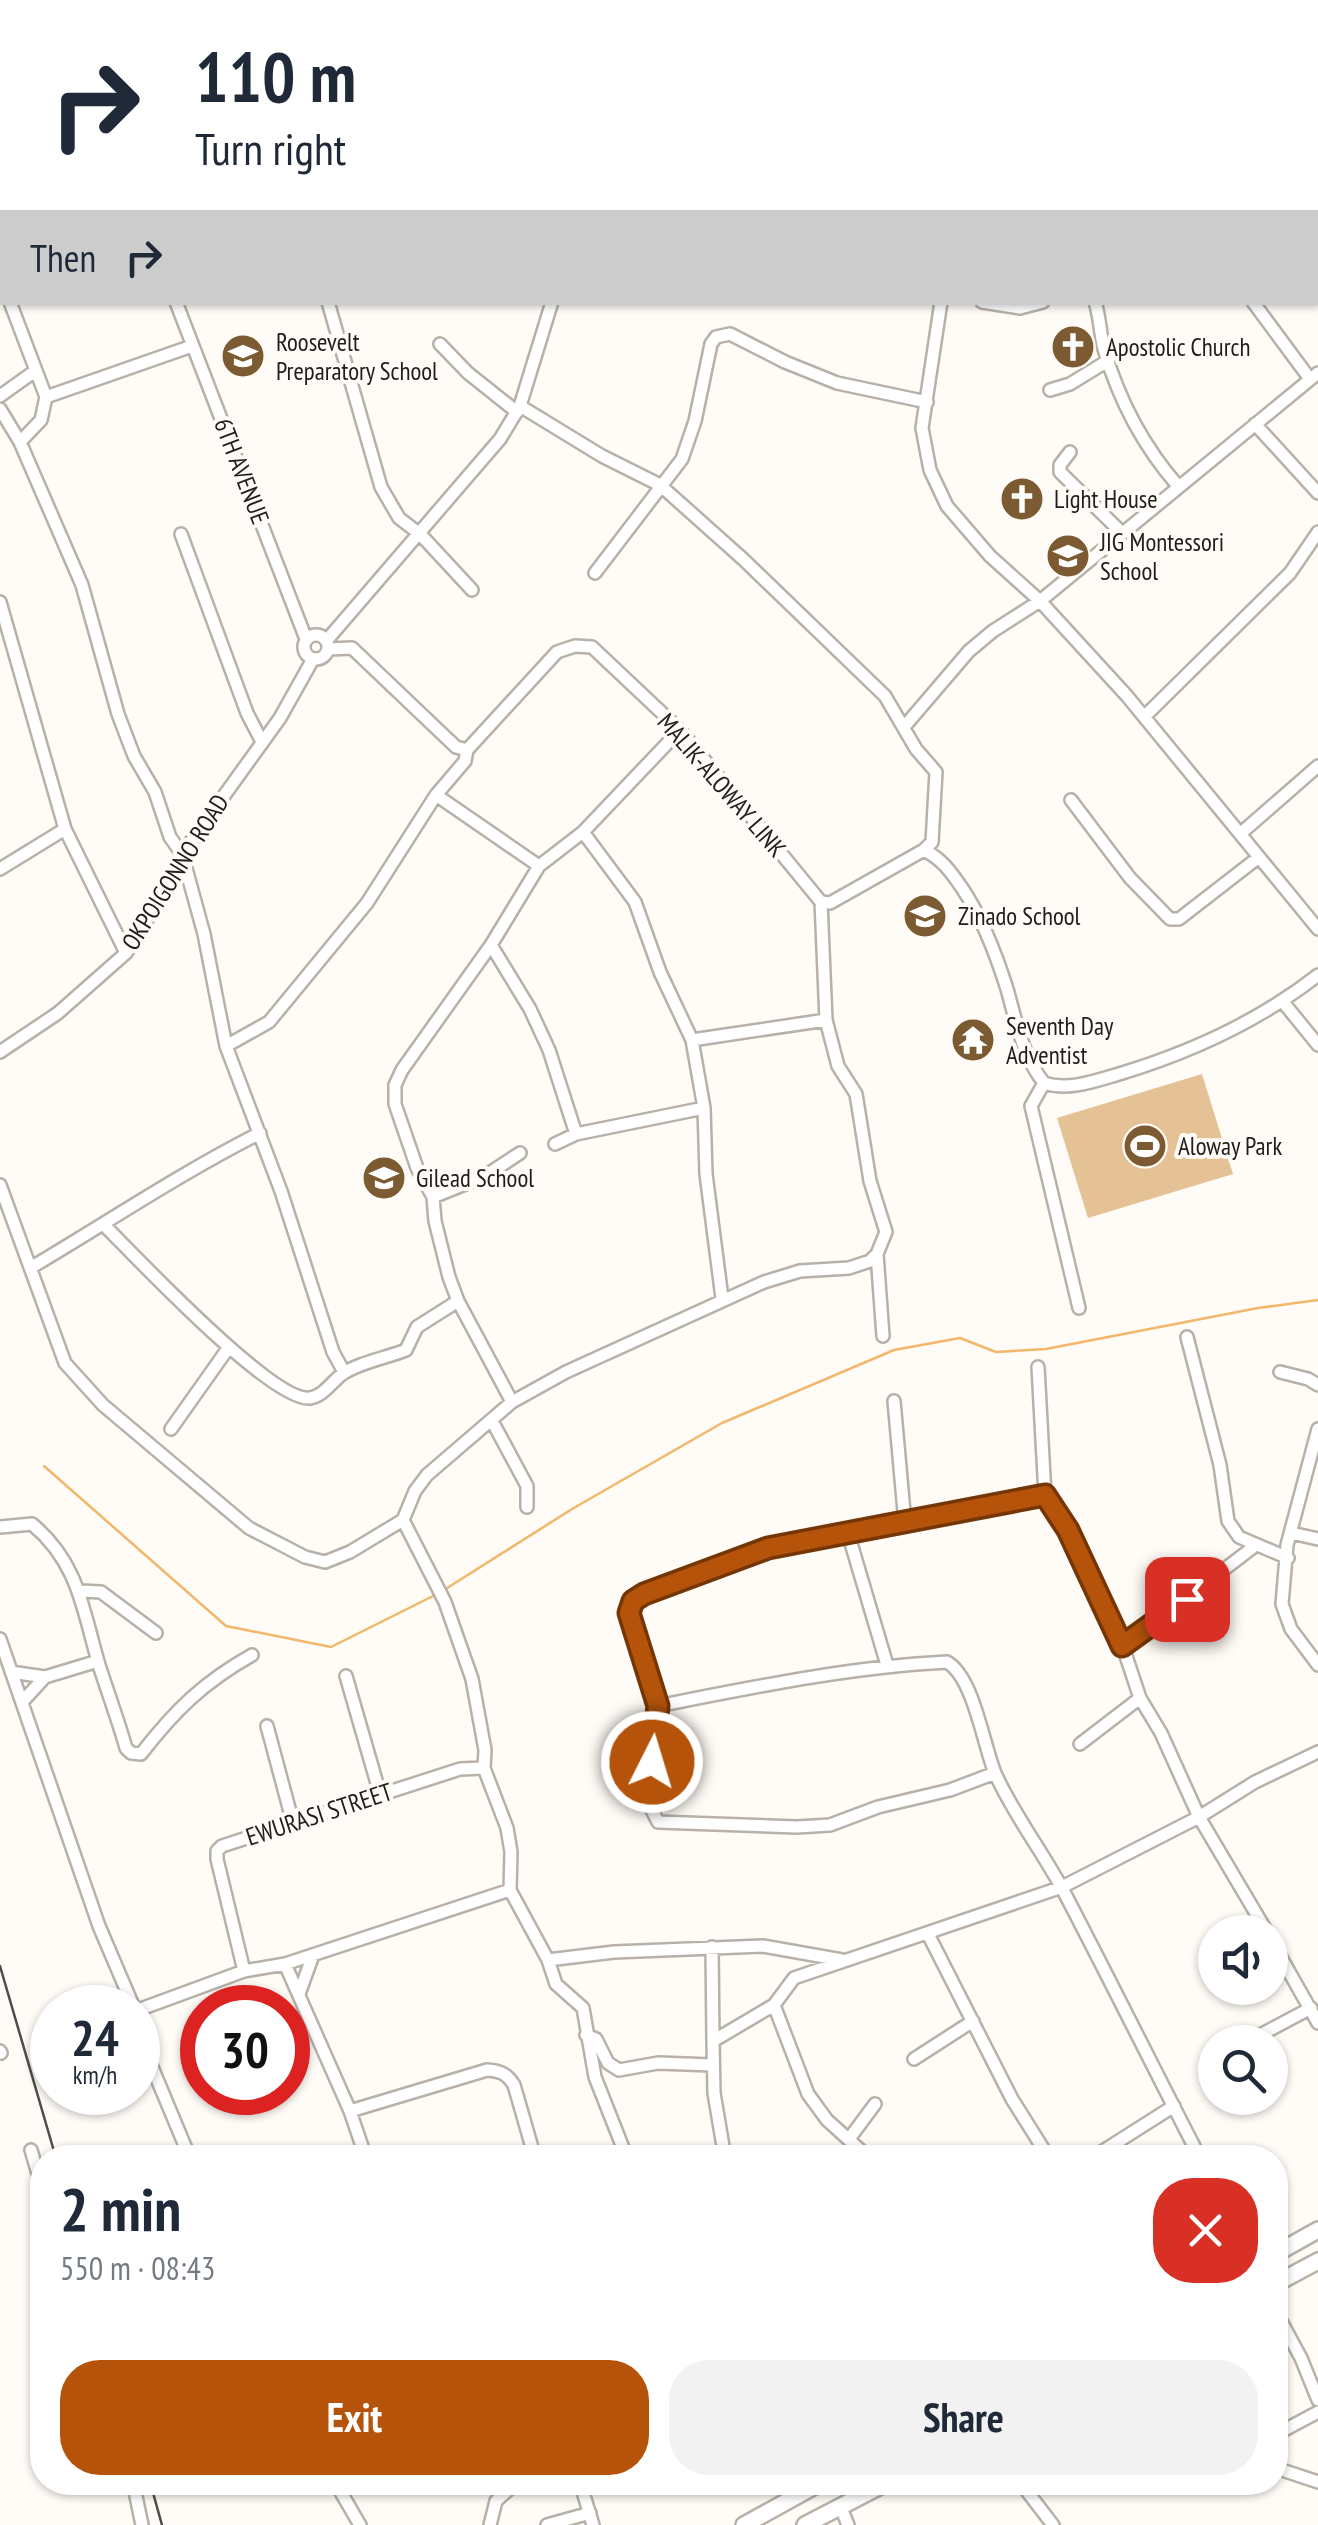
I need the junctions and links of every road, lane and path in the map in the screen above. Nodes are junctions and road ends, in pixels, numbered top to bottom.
1 (11, 305) edge
2 (177, 305) edge
3 (329, 305) edge
4 (551, 305) edge
5 (941, 305) edge
6 (1001, 305) edge
7 (1032, 305) edge
8 (1096, 305) edge
9 (1255, 305) edge
10 (440, 344) dead end
11 (192, 346) junction
12 (1108, 360) junction
13 (35, 371) junction
14 (1314, 376) edge
15 (1050, 390) dead end
16 (0, 396) edge
17 (46, 398) junction
18 (927, 402) junction
19 (0, 409) edge
20 (519, 409) junction
21 (1255, 424) junction
22 (20, 442) junction
23 (1070, 452) dead end
24 (660, 485) junction
25 (1178, 486) junction
26 (1318, 493) edge
27 (1122, 532) junction
28 (1318, 532) edge
29 (181, 534) dead end
30 (420, 535) junction
31 (595, 573) dead end
32 (472, 590) dead end
33 (1040, 601) junction
34 (0, 602) edge
35 (306, 640) junction
36 (328, 645) junction
37 (314, 659) junction
38 (1144, 717) junction
39 (904, 727) junction
40 (680, 730) junction
41 (262, 742) junction
42 (467, 750) junction
43 (1318, 766) edge
44 (436, 795) junction
45 (1072, 800) dead end
46 (65, 829) junction
47 (583, 832) junction
48 (1240, 834) junction
49 (924, 850) junction
50 (182, 854) junction
51 (1259, 857) junction
52 (540, 866) junction
53 (0, 869) edge
54 (821, 902) junction
55 (1318, 929) edge
56 (491, 945) junction
57 (126, 953) junction
58 (1318, 975) edge
59 (1282, 1002) junction
60 (826, 1020) junction
61 (692, 1040) junction
62 (1318, 1045) edge
63 (226, 1046) junction
64 (0, 1052) edge
65 (1044, 1083) junction
66 (704, 1108) junction
67 (260, 1134) junction
68 (576, 1134) junction
69 (555, 1144) dead end
70 (520, 1152) dead end
71 (0, 1185) edge
72 (433, 1196) junction
73 (104, 1225) junction
74 (878, 1254) junction
75 (32, 1267) junction
76 (722, 1298) junction
77 (458, 1301) junction
78 (1079, 1308) dead end
79 (883, 1336) dead end
80 (1187, 1338) dead end
81 (229, 1347) junction
82 (1038, 1367) dead end
83 (344, 1372) junction
84 (1280, 1372) dead end
85 (1318, 1386) edge
86 (512, 1402) junction
87 (894, 1402) dead end
88 (492, 1421) junction
89 (171, 1429) dead end
90 (1318, 1429) edge
91 (1045, 1495) junction
92 (527, 1507) dead end
93 (403, 1520) junction
94 (905, 1523) junction
95 (0, 1527) edge
96 (848, 1533) junction
97 (1291, 1533) junction
98 (1318, 1539) edge
99 (1256, 1545) junction
100 (1288, 1558) junction
101 (80, 1591) junction
102 (156, 1633) dead end
103 (0, 1639) edge
104 (1122, 1646) junction
105 (252, 1655) dead end
106 (98, 1661) junction
107 (887, 1665) junction
108 (1318, 1665) edge
109 (11, 1672) junction
110 (346, 1676) dead end
111 (45, 1678) junction
112 (1140, 1698) junction
113 (22, 1702) junction
114 (658, 1706) junction
115 (267, 1726) dead end
116 (1080, 1744) dead end
117 (1318, 1752) edge
118 (484, 1768) junction
119 (996, 1773) junction
120 (380, 1794) junction
121 (1199, 1817) junction
122 (293, 1824) junction
123 (1062, 1887) junction
124 (510, 1890) junction
125 (1256, 1915) edge
126 (928, 1934) junction
127 (712, 1947) junction
128 (313, 1955) junction
129 (548, 1960) junction
130 (846, 1960) junction
131 (285, 1964) junction
132 (1288, 1969) edge
133 (244, 1971) junction
134 (125, 1985) edge
135 (294, 1985) edge
136 (301, 1985) edge
137 (160, 2001) edge
138 (774, 2005) junction
139 (1311, 2008) junction
140 (310, 2021) edge
141 (973, 2021) junction
142 (1318, 2024) edge
143 (1279, 2025) edge
144 (586, 2036) junction
145 (713, 2041) junction
146 (914, 2059) dead end
147 (712, 2065) junction
148 (160, 2086) edge
149 (875, 2104) dead end
150 (1174, 2106) junction
151 (350, 2111) junction
152 (849, 2140) junction
153 (185, 2145) edge
154 (362, 2145) edge
155 (530, 2145) edge
156 (622, 2145) edge
157 (723, 2145) edge
158 (855, 2145) edge
159 (1041, 2145) edge
160 (1112, 2145) edge
161 (1194, 2145) edge
162 (1318, 2230) edge
163 (1288, 2247) edge
164 (1318, 2260) edge
165 (1288, 2277) edge
166 (1288, 2333) edge
167 (1318, 2400) edge
168 (1318, 2412) edge
169 (1288, 2428) edge
170 (1288, 2473) edge
171 (1318, 2482) edge
172 (135, 2495) edge
173 (343, 2495) edge
174 (503, 2495) edge
175 (584, 2495) edge
176 (798, 2495) edge
177 (861, 2495) edge
178 (1030, 2495) edge
179 (840, 2505) junction
180 (591, 2519) edge
181 (142, 2525) edge
182 (360, 2525) edge
183 (490, 2525) edge
184 (547, 2525) edge
185 (744, 2525) edge
186 (805, 2525) edge
187 (848, 2525) edge
188 (1053, 2525) edge

1 - 13 street
2 - 11 street, 6TH AVENUE
3 - 30 street
4 - 20 street
5 - 18 street
6 - 7 street
8 - 12 street
9 - 14 street
10 - 20 street
11 - 17 street
11 - 35 street, 6TH AVENUE
12 - 15 street
12 - 25 street
13 - 16 street
13 - 17 street
14 - 21 street
17 - 22 street
18 - 24 street
18 - 33 street
19 - 22 street
20 - 24 street
20 - 30 street
21 - 25 street
21 - 26 street
22 - 50 street
23 - 27 street
24 - 31 street
24 - 39 street
25 - 27 street
27 - 33 street
28 - 38 street
29 - 41 street
30 - 32 street
30 - 36 street
33 - 38 street
33 - 39 street
34 - 46 street
35 - 36 street
35 - 37 street, 6TH AVENUE
36 - 37 street
36 - 42 street
37 - 41 street, OKPOIGONNO ROAD
38 - 48 street
39 - 49 street
40 - 42 street, MALIK-ALOWAY LINK
40 - 47 street
40 - 54 street, MALIK-ALOWAY LINK
41 - 50 street, OKPOIGONNO ROAD
42 - 44 street, MALIK-ALOWAY LINK
43 - 48 street
44 - 52 street
44 - 63 street, MALIK-ALOWAY LINK
45 - 51 street
46 - 53 street
46 - 57 street
47 - 52 street
47 - 61 street
48 - 51 street
49 - 54 street
49 - 65 street
50 - 57 street, OKPOIGONNO ROAD
50 - 63 street
51 - 55 street
52 - 56 street
54 - 60 street
56 - 68 street
56 - 72 street
57 - 64 street, OKPOIGONNO ROAD
58 - 59 street
59 - 62 street
59 - 65 street
60 - 61 street
60 - 74 street
61 - 66 street
63 - 67 street
65 - 78 street
66 - 68 street
66 - 76 street
67 - 73 street
67 - 83 street
68 - 69 street
70 - 72 street
71 - 75 street
72 - 77 street
73 - 75 street
73 - 81 street
74 - 76 street
74 - 79 street
75 - 93 street
76 - 86 street
77 - 83 street
77 - 86 street
80 - 99 street
81 - 83 street
81 - 89 street
82 - 91 street
84 - 85 street
86 - 88 street
87 - 94 street
88 - 92 street
88 - 93 street
90 - 97 street
91 - 94 street
91 - 104 street
93 - 118 street
94 - 96 street
95 - 101 street
96 - 107 street
96 - 114 street
97 - 98 street
97 - 100 street
99 - 100 street
99 - 104 street
100 - 108 street
101 - 102 street
101 - 106 street
103 - 109 street
104 - 112 street
105 - 106 street
106 - 111 street
107 - 114 street
107 - 119 street
109 - 111 street
109 - 113 street
110 - 120 street
111 - 113 street
112 - 116 street
112 - 121 street
113 - 134 street
114 - 119 street
115 - 122 street
117 - 121 street
118 - 120 street, EWURASI STREET
118 - 124 street
119 - 123 street
120 - 122 street, EWURASI STREET
121 - 123 street
121 - 125 street
122 - 133 street, EWURASI STREET
123 - 126 street
123 - 150 street
124 - 128 street
124 - 129 street
126 - 130 street
126 - 141 street
127 - 129 street
127 - 130 street
127 - 145 street
128 - 131 street
128 - 136 street
129 - 144 street
130 - 138 street
131 - 133 street
131 - 135 street
132 - 139 street
133 - 137 street
138 - 145 street
138 - 152 street
139 - 142 street
139 - 143 street
140 - 151 street
141 - 146 street
141 - 159 street
144 - 147 street
144 - 156 street
145 - 147 street
147 - 157 street
148 - 153 street
149 - 152 street
150 - 160 street
150 - 161 street
151 - 154 street
151 - 155 street
152 - 158 street
162 - 163 main road
164 - 165 main road
166 - 167 street
168 - 169 street
170 - 171 street
172 - 181 street
173 - 182 street
174 - 183 street
175 - 180 street
176 - 185 main road
177 - 179 main road
178 - 188 street
179 - 186 main road
179 - 187 street
180 - 184 street

